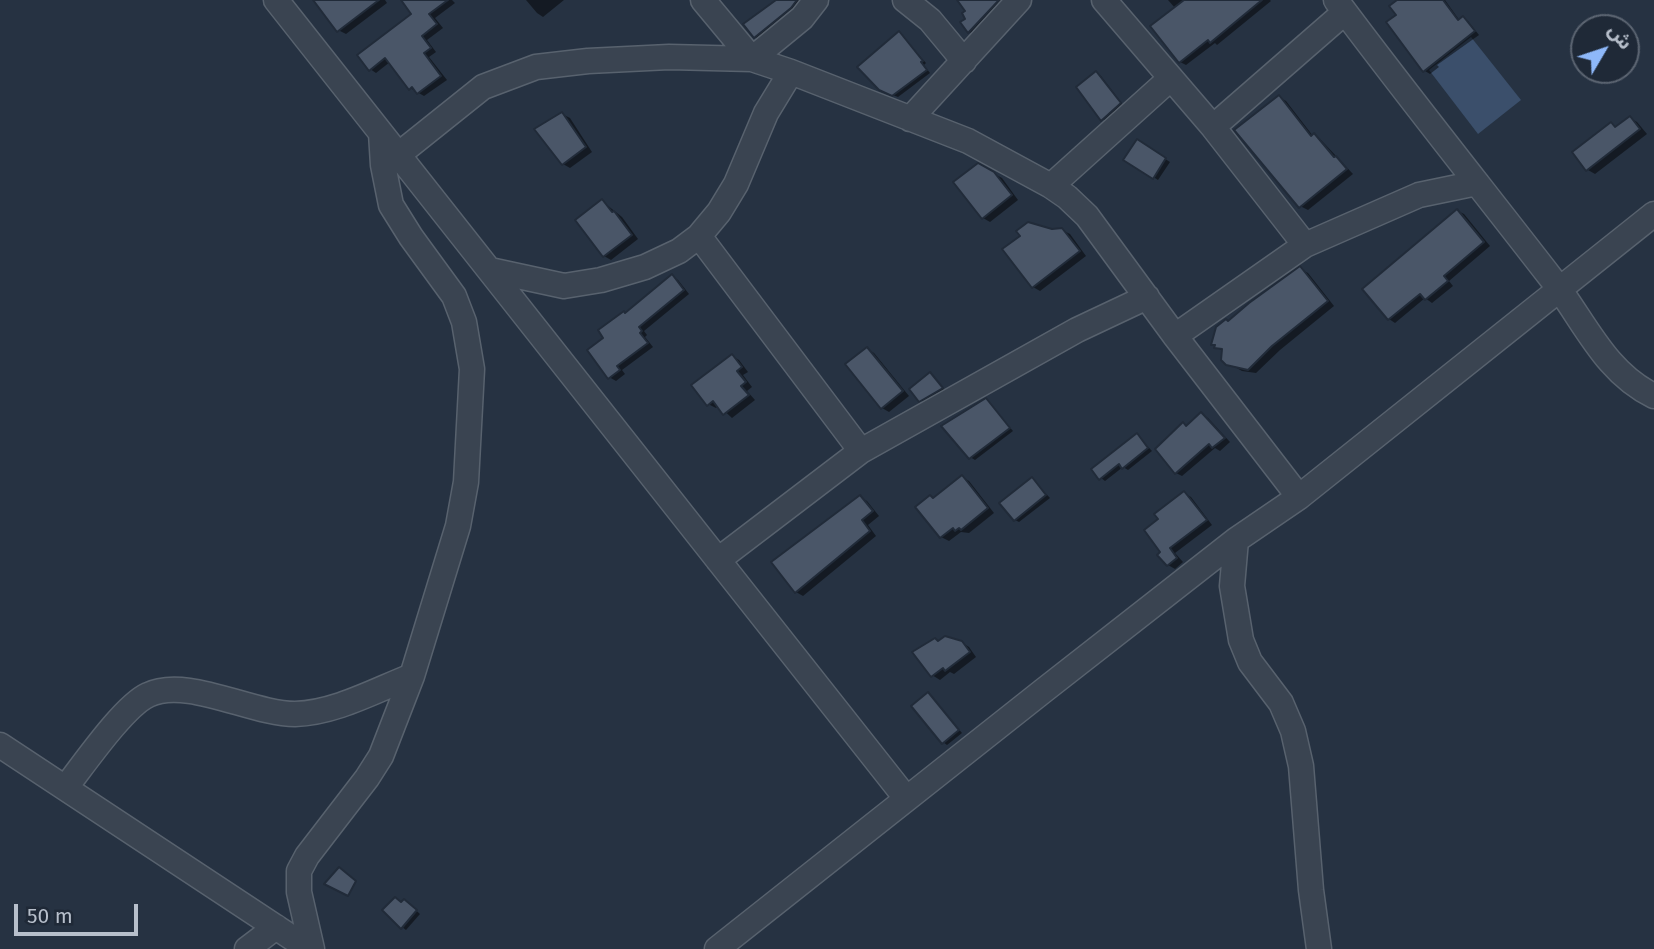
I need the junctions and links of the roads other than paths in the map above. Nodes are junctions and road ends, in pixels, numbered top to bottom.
1 (276, 0) edge
2 (703, 0) edge
3 (816, 0) edge
4 (905, 0) edge
5 (1019, 0) edge
6 (1104, 0) edge
7 (1340, 6) edge
8 (752, 59) junction
9 (964, 61) junction
10 (791, 72) junction
11 (1171, 78) junction
12 (910, 119) junction
13 (1213, 127) junction
14 (381, 133) junction
15 (398, 155) junction
16 (1477, 183) junction
17 (1051, 186) junction
18 (1654, 214) edge
19 (699, 236) junction
20 (1305, 245) junction
21 (490, 270) junction
22 (1559, 288) junction
23 (1147, 297) junction
24 (1175, 336) junction
25 (1654, 396) edge
26 (861, 451) junction
27 (1299, 497) junction
28 (1236, 540) junction
29 (718, 560) junction
30 (412, 676) junction
31 (0, 745) edge
32 (66, 787) junction
33 (906, 798) junction
34 (276, 927) junction
35 (247, 949) edge
36 (311, 949) edge
37 (718, 949) edge
38 (1319, 949) edge

1 - 14 street
2 - 8 street
3 - 8 street
4 - 9 street
5 - 9 street
6 - 11 street
7 - 13 street
7 - 16 street
8 - 10 street
8 - 15 street
9 - 12 street
10 - 12 street
10 - 19 street
11 - 13 street
11 - 17 street
12 - 17 street
13 - 20 street
14 - 15 street
14 - 30 street
15 - 21 street
16 - 20 street
16 - 22 street
17 - 23 street
18 - 22 street
19 - 21 street
19 - 26 street
20 - 24 street
21 - 29 street
22 - 25 street
22 - 27 street
23 - 24 street
23 - 26 street
24 - 27 street
26 - 29 street
27 - 28 street
28 - 33 street
28 - 38 street
29 - 33 street
30 - 32 street
30 - 36 street
31 - 32 street
32 - 34 street
33 - 37 street
34 - 35 street
34 - 36 street

